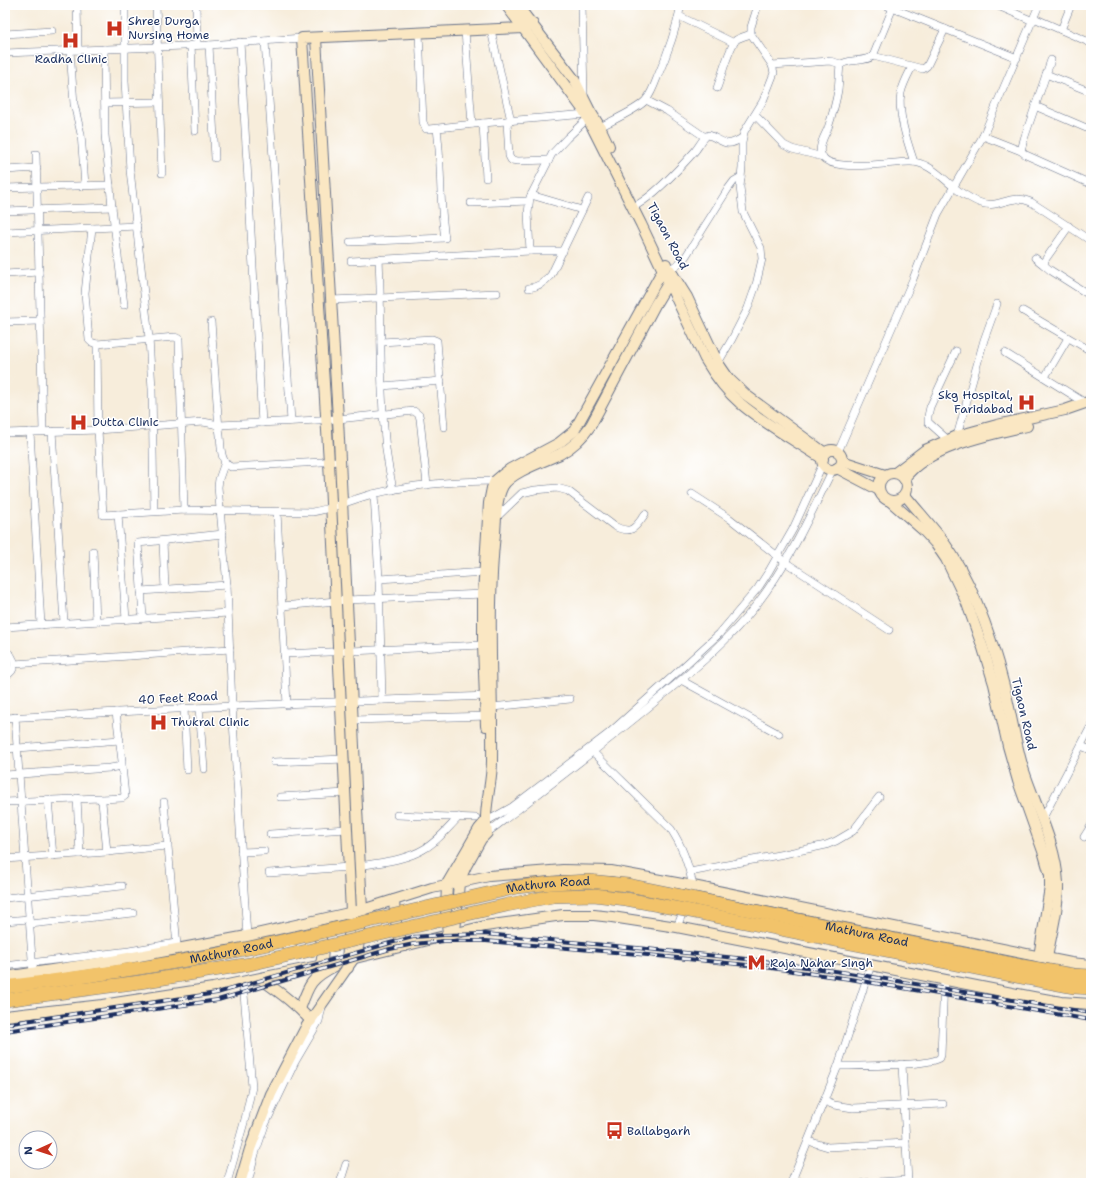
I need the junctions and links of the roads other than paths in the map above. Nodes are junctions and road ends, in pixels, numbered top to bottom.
1 (77, 5) edge
2 (125, 5) edge
3 (156, 5) edge
4 (196, 5) edge
5 (506, 5) edge
6 (517, 5) edge
7 (582, 5) edge
8 (681, 5) edge
9 (758, 5) edge
10 (885, 5) edge
11 (996, 5) edge
12 (1040, 5) edge
13 (1071, 5) edge
14 (893, 6) edge
15 (679, 16) junction
16 (1033, 19) junction
17 (528, 26) junction
18 (945, 28) junction
19 (491, 30) junction
20 (1061, 30) junction
21 (52, 31) dead end
22 (465, 31) junction
23 (419, 33) junction
24 (5, 34) edge
25 (751, 34) junction
26 (302, 38) junction
27 (316, 38) junction
28 (265, 41) junction
29 (240, 42) junction
30 (734, 42) junction
31 (1091, 43) edge
32 (194, 45) junction
33 (209, 45) junction
34 (157, 46) junction
35 (125, 48) junction
36 (104, 49) junction
37 (70, 50) junction
38 (78, 50) junction
39 (5, 54) edge
40 (873, 56) junction
41 (1016, 58) junction
42 (1050, 60) dead end
43 (841, 64) junction
44 (772, 65) junction
45 (912, 67) junction
46 (1046, 74) junction
47 (717, 88) dead end
48 (1091, 92) edge
49 (646, 100) junction
50 (159, 102) junction
51 (105, 103) junction
52 (126, 103) junction
53 (1035, 106) junction
54 (585, 110) junction
55 (755, 115) junction
56 (509, 121) junction
57 (483, 123) junction
58 (472, 124) junction
59 (600, 127) junction
60 (437, 129) junction
61 (1091, 130) edge
62 (195, 131) dead end
63 (983, 136) junction
64 (705, 137) junction
65 (742, 138) junction
66 (1021, 151) junction
67 (36, 154) dead end
68 (823, 157) junction
69 (215, 158) dead end
70 (549, 160) junction
71 (914, 162) junction
72 (37, 168) junction
73 (5, 170) edge
74 (162, 173) dead end
75 (741, 177) junction
76 (486, 178) dead end
77 (110, 184) junction
78 (1091, 184) edge
79 (85, 186) junction
80 (36, 187) junction
81 (953, 187) junction
82 (5, 188) edge
83 (530, 198) junction
84 (588, 198) dead end
85 (470, 203) dead end
86 (637, 205) junction
87 (112, 207) junction
88 (38, 210) junction
89 (582, 210) junction
90 (5, 211) edge
91 (137, 226) junction
92 (1070, 226) junction
93 (115, 227) junction
94 (92, 228) junction
95 (38, 231) junction
96 (5, 232) edge
97 (1091, 241) edge
98 (350, 242) dead end
99 (530, 250) junction
100 (563, 251) junction
101 (1034, 258) dead end
102 (379, 260) junction
103 (351, 261) dead end
104 (1044, 265) junction
105 (39, 272) junction
106 (5, 274) edge
107 (668, 275) junction
108 (529, 288) dead end
109 (497, 293) dead end
110 (1091, 296) edge
111 (381, 298) junction
112 (331, 300) junction
113 (997, 304) dead end
114 (124, 305) dead end
115 (1023, 311) dead end
116 (40, 321) junction
117 (5, 322) edge
118 (211, 322) dead end
119 (149, 338) junction
120 (1068, 338) junction
121 (381, 342) junction
122 (97, 344) junction
123 (956, 350) dead end
124 (1091, 351) edge
125 (1005, 353) dead end
126 (718, 363) junction
127 (1045, 377) junction
128 (441, 381) junction
129 (382, 386) junction
130 (1090, 404) edge
131 (383, 414) junction
132 (326, 419) junction
133 (338, 419) junction
134 (291, 421) junction
135 (181, 423) junction
136 (262, 423) junction
137 (152, 426) junction
138 (219, 427) junction
139 (444, 428) dead end
140 (98, 430) junction
141 (44, 431) junction
142 (52, 431) junction
143 (30, 432) junction
144 (5, 433) edge
145 (952, 438) junction
146 (824, 459) junction
147 (340, 460) junction
148 (225, 462) junction
149 (329, 462) junction
150 (838, 463) junction
151 (896, 473) junction
152 (885, 475) junction
153 (904, 479) junction
154 (501, 481) junction
155 (427, 485) junction
156 (394, 490) junction
157 (879, 490) junction
158 (374, 494) junction
159 (692, 494) dead end
160 (904, 495) junction
161 (890, 501) junction
162 (342, 503) junction
163 (332, 507) junction
164 (184, 510) junction
165 (220, 510) junction
166 (154, 511) junction
167 (277, 512) junction
168 (118, 514) junction
169 (645, 514) dead end
170 (497, 517) junction
171 (223, 534) junction
172 (163, 541) junction
173 (93, 551) dead end
174 (778, 556) junction
175 (785, 562) junction
176 (485, 572) junction
177 (379, 578) junction
178 (227, 585) junction
179 (165, 589) junction
180 (141, 591) junction
181 (483, 594) junction
182 (380, 599) junction
183 (347, 600) junction
184 (336, 602) junction
185 (282, 606) junction
186 (228, 612) junction
187 (143, 618) junction
188 (126, 619) junction
189 (96, 621) junction
190 (64, 623) junction
191 (42, 625) junction
192 (5, 627) edge
193 (889, 630) dead end
194 (483, 645) junction
195 (230, 649) junction
196 (382, 649) junction
197 (350, 650) junction
198 (5, 651) edge
199 (339, 652) junction
200 (284, 654) junction
201 (14, 664) junction
202 (995, 671) junction
203 (5, 676) edge
204 (681, 680) junction
205 (570, 699) dead end
206 (382, 700) junction
207 (352, 701) junction
208 (341, 702) junction
209 (287, 705) junction
210 (232, 706) junction
211 (489, 706) junction
212 (184, 708) junction
213 (200, 708) junction
214 (116, 712) junction
215 (15, 717) junction
216 (5, 718) edge
217 (353, 720) junction
218 (1091, 726) edge
219 (779, 734) dead end
220 (120, 740) junction
221 (1081, 746) junction
222 (18, 748) junction
223 (5, 749) edge
224 (591, 750) junction
225 (1091, 750) edge
226 (344, 758) junction
227 (274, 762) dead end
228 (122, 766) junction
229 (204, 769) dead end
230 (187, 770) dead end
231 (19, 774) junction
232 (5, 775) edge
233 (346, 793) junction
234 (280, 797) dead end
235 (879, 797) dead end
236 (77, 798) junction
237 (48, 799) junction
238 (100, 799) junction
239 (21, 801) junction
240 (5, 802) edge
241 (164, 802) dead end
242 (396, 815) dead end
243 (459, 817) junction
244 (1042, 820) junction
245 (1091, 826) edge
246 (482, 828) junction
247 (347, 829) junction
248 (270, 834) dead end
249 (1084, 837) dead end
250 (167, 846) junction
251 (264, 851) dead end
252 (107, 852) junction
253 (241, 852) junction
254 (80, 854) junction
255 (52, 856) junction
256 (24, 858) junction
257 (5, 859) edge
258 (360, 866) junction
259 (349, 867) junction
260 (690, 872) junction
261 (269, 873) dead end
262 (459, 882) junction
263 (447, 884) junction
264 (122, 886) dead end
265 (693, 886) junction
266 (27, 896) junction
267 (5, 898) edge
268 (394, 900) junction
269 (362, 910) junction
270 (351, 912) junction
271 (133, 913) dead end
272 (5, 921) edge
273 (30, 921) junction
274 (311, 922) junction
275 (677, 927) junction
276 (451, 934) junction
277 (247, 936) junction
278 (176, 946) junction
279 (404, 946) junction
280 (1043, 957) junction
281 (350, 962) junction
282 (871, 965) junction
283 (1091, 965) edge
284 (5, 966) edge
285 (320, 966) junction
286 (32, 968) junction
287 (1091, 976) edge
288 (5, 977) edge
289 (261, 979) junction
290 (944, 979) junction
291 (243, 983) junction
292 (5, 987) edge
293 (1091, 988) edge
294 (5, 1000) edge
295 (323, 1002) junction
296 (1091, 1004) edge
297 (300, 1008) junction
298 (5, 1016) edge
299 (308, 1024) junction
300 (902, 1064) junction
301 (838, 1066) junction
302 (824, 1101) junction
303 (943, 1104) dead end
304 (904, 1105) junction
305 (808, 1141) junction
306 (906, 1143) junction
307 (346, 1164) dead end
308 (792, 1181) edge
309 (908, 1182) edge
310 (227, 1183) edge
311 (240, 1183) edge
312 (248, 1183) edge
313 (340, 1183) edge
314 (803, 1183) edge
315 (864, 1183) edge

1 - 38 street
2 - 35 street
3 - 34 street
4 - 32 street
5 - 17 street, Tigaon Road
6 - 17 street, Tigaon Road
7 - 54 street
8 - 15 street
9 - 25 street
10 - 14 street
11 - 16 street
12 - 16 street
13 - 20 street
14 - 18 street
14 - 40 street
15 - 30 street
15 - 49 street
16 - 20 street
16 - 41 street
17 - 19 street
17 - 54 street, Tigaon Road
18 - 41 street
18 - 45 street
19 - 22 street
19 - 56 street
20 - 31 street
21 - 24 street
22 - 23 street
22 - 58 street
23 - 27 street
23 - 60 street
25 - 30 street
25 - 44 street
26 - 27 street
26 - 28 street
26 - 132 street
27 - 112 street
28 - 29 street
28 - 134 street
29 - 33 street
29 - 136 street
30 - 47 street
32 - 33 street
32 - 34 street
32 - 62 street
33 - 69 street
34 - 35 street
34 - 50 street
35 - 36 street
35 - 52 street
36 - 38 street
36 - 51 street
37 - 38 street
37 - 39 street
37 - 79 street
40 - 43 street
40 - 45 street
41 - 63 street
42 - 46 street
43 - 44 street
43 - 68 street
44 - 55 street
45 - 71 street
46 - 48 street
46 - 53 street
49 - 59 street
49 - 64 street
50 - 52 street
50 - 74 street
51 - 52 street
51 - 77 street
52 - 91 street
53 - 61 street
53 - 66 street
54 - 56 street
54 - 59 street, Tigaon Road
54 - 70 street
54 - 107 street
55 - 65 street
55 - 68 street
56 - 57 street
56 - 70 street
57 - 58 street
57 - 76 street
58 - 60 street
59 - 86 street, Tigaon Road
60 - 98 street
63 - 66 street
63 - 81 street
64 - 65 street
64 - 86 street
65 - 75 street
66 - 78 street
67 - 72 street
68 - 71 street
70 - 83 street
71 - 81 street
72 - 73 street
72 - 80 street
75 - 107 street
75 - 126 street
77 - 79 street
77 - 87 street
79 - 80 street
80 - 82 street
80 - 88 street
81 - 92 street
81 - 150 street
83 - 85 street
83 - 89 street
83 - 99 street
84 - 89 street
86 - 107 street, Tigaon Road
87 - 88 street
87 - 93 street
88 - 90 street
88 - 95 street
89 - 100 street
91 - 93 street
91 - 119 street
92 - 97 street
92 - 104 street
93 - 94 street
93 - 114 street
94 - 95 street
94 - 122 street
95 - 96 street
95 - 105 street
99 - 100 street
99 - 102 street
100 - 108 street
101 - 104 street
102 - 103 street
102 - 111 street
104 - 110 street
105 - 106 street
105 - 116 street
107 - 126 street, Tigaon Road
107 - 146 street, Tigaon Road
107 - 154 street
109 - 111 street
111 - 112 street
111 - 121 street
112 - 133 street
113 - 145 street
115 - 120 street
116 - 117 street
116 - 141 street
118 - 138 street
119 - 122 street
119 - 135 street
119 - 137 street
120 - 124 street
120 - 127 street
121 - 128 street
121 - 129 street
122 - 140 street
123 - 145 street
125 - 127 street
126 - 146 street, Tigaon Road
127 - 130 street
128 - 129 street
128 - 139 street
129 - 131 street
130 - 145 street
130 - 153 street
131 - 133 street
131 - 155 street
131 - 156 street
132 - 133 street
132 - 134 street
132 - 149 street
133 - 147 street
134 - 136 street
135 - 137 street
135 - 138 street
135 - 164 street
136 - 138 street
137 - 140 street
137 - 166 street
138 - 148 street
140 - 142 street
140 - 168 street
141 - 142 street
141 - 143 street
142 - 190 street
143 - 144 street
143 - 191 street
145 - 151 street
146 - 150 street
146 - 150 street
146 - 174 street
147 - 149 street
147 - 162 street
148 - 149 street
148 - 165 street
149 - 163 street
150 - 152 street
150 - 157 street
150 - 175 street
151 - 152 street
151 - 153 street
152 - 157 street
153 - 160 street
154 - 155 street
154 - 170 street
154 - 176 street
155 - 156 street
156 - 158 street
157 - 161 street
158 - 162 street
158 - 177 street
159 - 174 street
160 - 161 street
160 - 202 street, Tigaon Road
161 - 202 street, Tigaon Road
162 - 163 street
162 - 183 street
163 - 167 street
163 - 184 street
164 - 165 street
164 - 166 street
165 - 167 street
165 - 171 street
166 - 168 street
167 - 185 street
168 - 188 street
169 - 170 street
170 - 211 street
171 - 172 street
171 - 178 street
172 - 179 street
172 - 180 street
173 - 189 street
174 - 175 street
174 - 224 street
175 - 193 street
175 - 204 street
176 - 177 street
176 - 181 street
177 - 182 street
178 - 179 street
178 - 186 street
179 - 180 street
180 - 187 street
181 - 182 street
181 - 194 street
182 - 183 street
182 - 196 street
183 - 184 street
183 - 197 street
184 - 185 street
184 - 199 street
185 - 200 street
186 - 187 street
186 - 195 street
187 - 188 street
188 - 189 street
189 - 190 street
190 - 191 street
191 - 192 street
194 - 196 street
194 - 211 street
195 - 201 street
195 - 210 street
196 - 197 street
196 - 206 street
197 - 199 street
197 - 207 street
198 - 201 street
199 - 200 street
199 - 208 street
200 - 209 street
201 - 203 street
202 - 244 street, Tigaon Road
202 - 280 street, Tigaon Road
204 - 219 street
204 - 224 street
205 - 211 street
206 - 207 street, 40 Feet Road
206 - 211 street, 40 Feet Road
207 - 208 street, 40 Feet Road
207 - 217 street
208 - 209 street, 40 Feet Road
208 - 226 street
209 - 210 street, 40 Feet Road
210 - 213 street, 40 Feet Road
210 - 253 street
211 - 217 street
211 - 246 street
212 - 213 street, 40 Feet Road
212 - 214 street, 40 Feet Road
212 - 230 street
213 - 229 street
214 - 215 street, 40 Feet Road
214 - 220 street
215 - 216 street, 40 Feet Road
215 - 222 street
217 - 258 street
218 - 221 street
220 - 222 street
220 - 228 street
221 - 225 street
221 - 244 street
222 - 223 street
222 - 231 street
224 - 246 street
224 - 246 street
224 - 260 street
226 - 227 street
226 - 233 street
228 - 231 street
228 - 238 street
231 - 232 street
231 - 239 street
233 - 234 street
233 - 247 street
235 - 260 street
236 - 237 street
236 - 238 street
236 - 254 street
237 - 239 street
237 - 255 street
238 - 252 street
239 - 240 street
239 - 256 street
241 - 250 street
242 - 243 street
243 - 246 street
243 - 258 street
244 - 280 street, Tigaon Road
245 - 249 street
246 - 262 street
246 - 263 street
247 - 248 street
247 - 259 street
250 - 252 street
250 - 278 street
251 - 253 street
252 - 254 street
253 - 277 street
254 - 255 street
255 - 256 street
256 - 257 street
256 - 266 street
258 - 269 street
259 - 261 street
259 - 270 street
260 - 265 street
262 - 263 street
262 - 265 street
262 - 276 street
263 - 268 street
263 - 276 street
264 - 266 street
265 - 275 street
265 - 280 street
266 - 267 street
266 - 273 street
268 - 269 street
268 - 279 street
269 - 270 street
269 - 281 street
270 - 274 street
270 - 281 street
271 - 273 street
272 - 273 street
273 - 286 street
274 - 277 street
274 - 285 street
275 - 276 street
275 - 282 street
276 - 279 street
277 - 278 street
278 - 286 street
279 - 281 street
280 - 283 street
281 - 285 street
281 - 295 street
281 - 297 street
282 - 290 street
282 - 301 street
284 - 286 street
285 - 289 street
286 - 288 street
287 - 292 highway, Mathura Road, bridge
289 - 291 street
289 - 297 street
290 - 296 street
290 - 300 street
291 - 298 street
291 - 310 street
293 - 294 highway, Mathura Road, bridge
295 - 299 street
295 - 312 street
297 - 299 street
299 - 311 street
300 - 301 street
300 - 304 street
301 - 302 street
302 - 304 street
302 - 305 street
303 - 304 street
304 - 306 street
305 - 306 street
305 - 308 street
306 - 309 street
307 - 313 street
308 - 314 street
309 - 315 street

